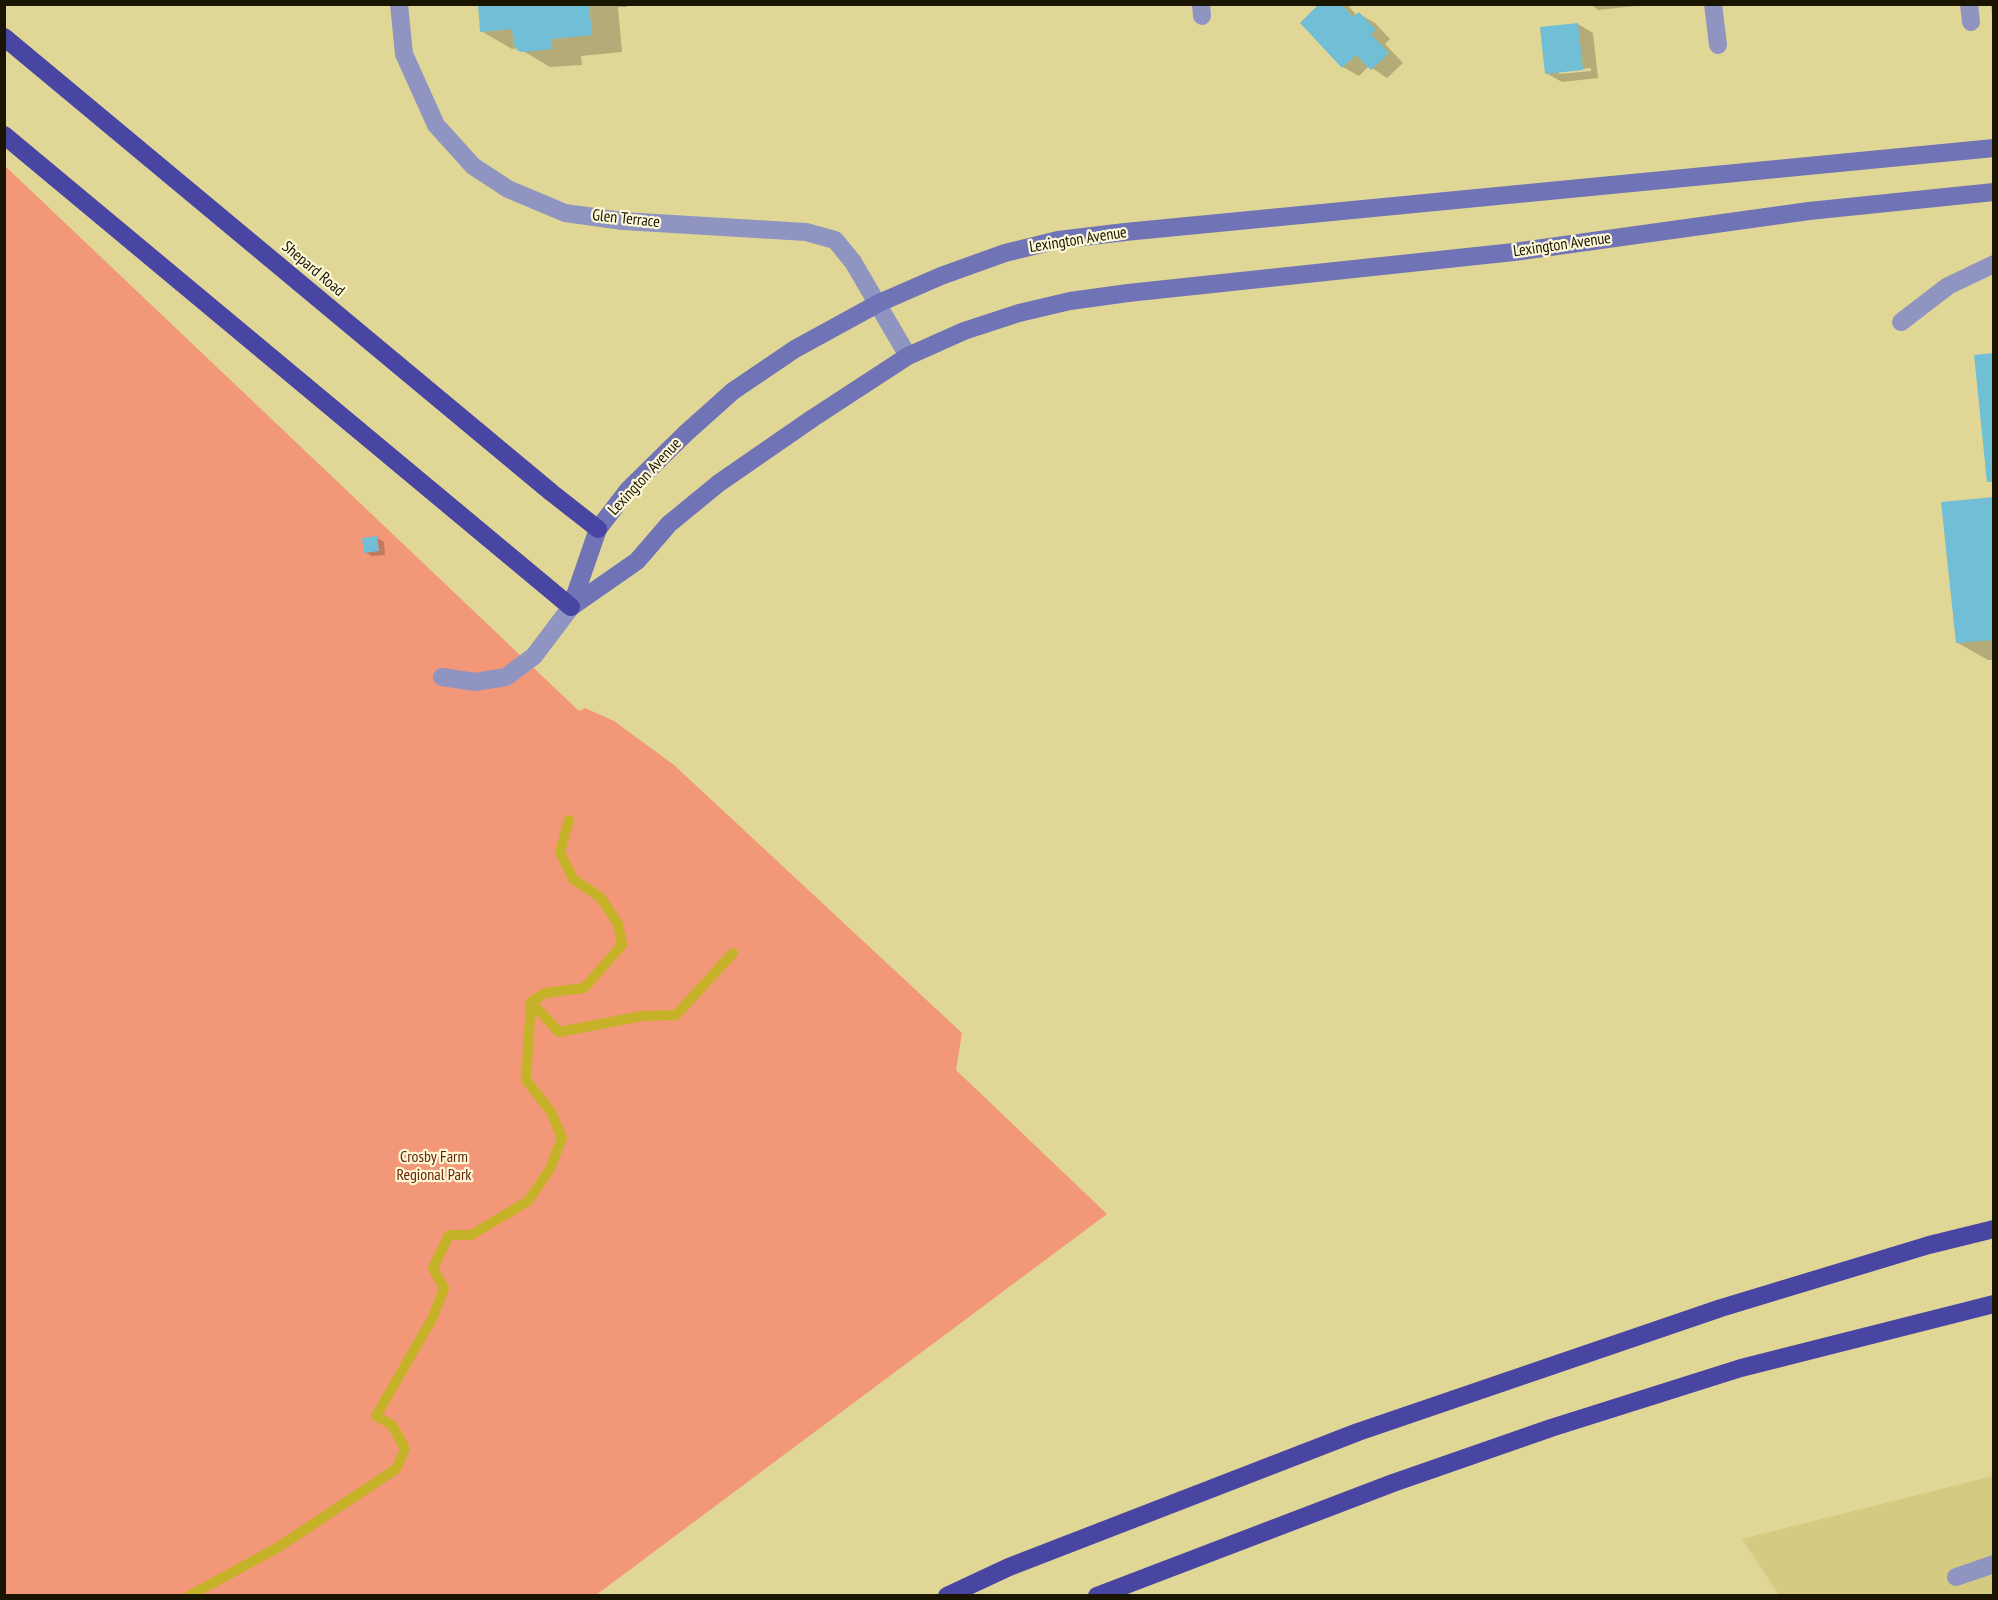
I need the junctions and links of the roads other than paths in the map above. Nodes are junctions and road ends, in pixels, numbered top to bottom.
1 (399, 4) edge
2 (1713, 4) edge
3 (4, 37) edge
4 (1718, 45) dead end
5 (4, 135) edge
6 (1994, 148) edge
7 (1994, 192) edge
8 (1994, 264) edge
9 (879, 303) junction
10 (1901, 322) dead end
11 (908, 356) junction
12 (597, 529) junction
13 (571, 607) junction
14 (442, 677) dead end
15 (1994, 1229) edge
16 (1994, 1304) edge
17 (1994, 1564) edge
18 (1956, 1577) dead end
19 (947, 1596) edge
20 (1097, 1596) edge

1 - 9 street, Glen Terrace
2 - 4 street
3 - 12 highway, Shepard Road
5 - 13 highway
6 - 9 street, Lexington Avenue
7 - 11 street, Lexington Avenue
8 - 10 street
9 - 11 street, Glen Terrace
9 - 12 street, Lexington Avenue
11 - 13 street, Lexington Avenue
12 - 13 street, Lexington Avenue
13 - 14 street
15 - 19 highway
16 - 20 highway
17 - 18 street

